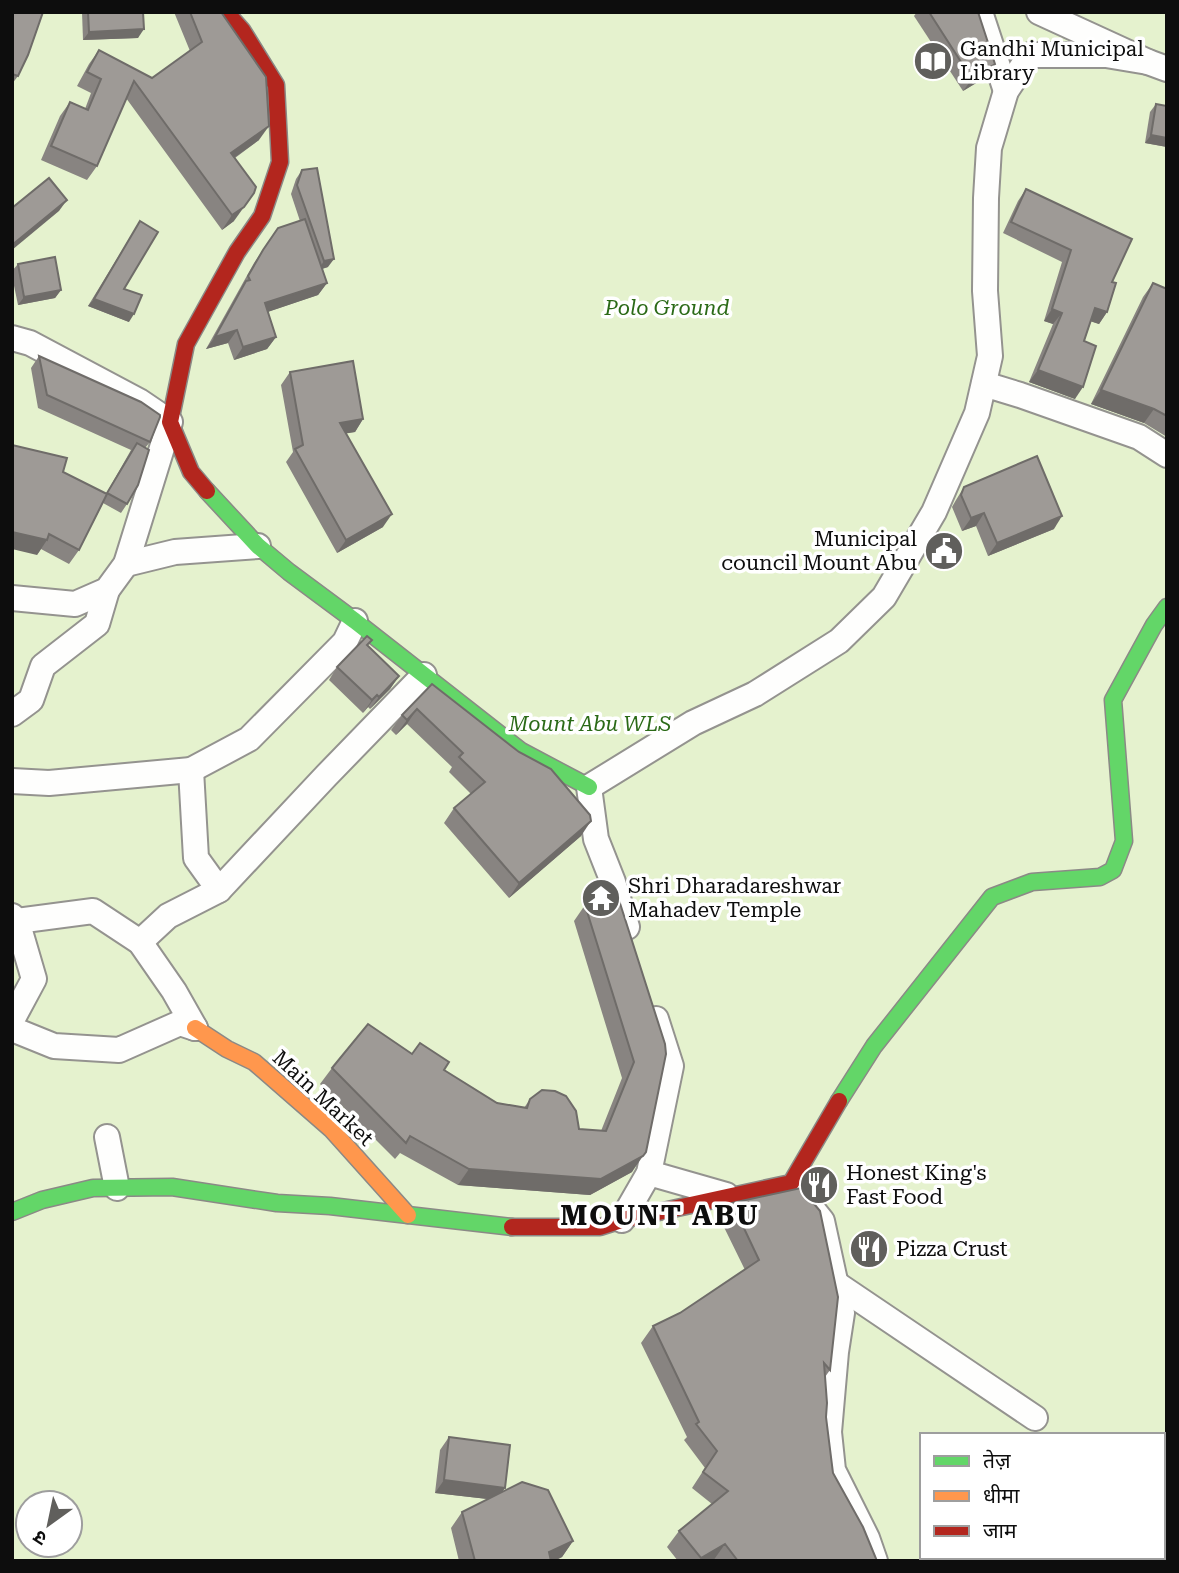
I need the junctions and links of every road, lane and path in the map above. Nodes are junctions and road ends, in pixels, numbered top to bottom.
1 (226, 12) edge
2 (980, 12) edge
3 (1039, 12) edge
4 (1157, 65) edge
5 (1006, 91) junction
6 (12, 338) edge
7 (984, 384) junction
8 (170, 422) junction
9 (1167, 455) edge
10 (258, 546) junction
11 (125, 564) junction
12 (107, 590) junction
13 (12, 598) edge
14 (1167, 607) edge
15 (355, 621) junction
16 (424, 675) junction
17 (12, 714) edge
18 (191, 770) junction
19 (12, 781) edge
20 (589, 787) junction
21 (219, 890) junction
22 (15, 918) edge
23 (140, 942) junction
24 (633, 946) edge
25 (648, 994) edge
26 (12, 1020) edge
27 (195, 1028) junction
28 (12, 1029) edge
29 (107, 1137) dead end
30 (649, 1173) junction
31 (790, 1183) junction
32 (117, 1188) junction
33 (732, 1197) junction
34 (12, 1212) edge
35 (408, 1215) junction
36 (622, 1220) junction
37 (835, 1283) junction
38 (1035, 1418) dead end
39 (875, 1561) edge

1 - 8 street
2 - 5 street
3 - 4 street
4 - 5 street
5 - 7 street
6 - 8 street
7 - 9 street
7 - 20 street
8 - 10 street
8 - 11 street
10 - 11 street
10 - 15 street
11 - 12 street
12 - 13 street
12 - 17 street
14 - 31 street
15 - 16 street
15 - 18 street
16 - 20 street
16 - 21 street
18 - 19 street
18 - 21 street
20 - 24 street
21 - 23 street
22 - 23 street
22 - 26 street
23 - 27 street
25 - 30 street
27 - 28 street
27 - 35 street, Main Market
29 - 32 street
30 - 33 street
30 - 36 street
31 - 33 street
31 - 37 street
32 - 34 street
32 - 35 street
33 - 36 street
35 - 36 street
37 - 38 street
37 - 39 street

